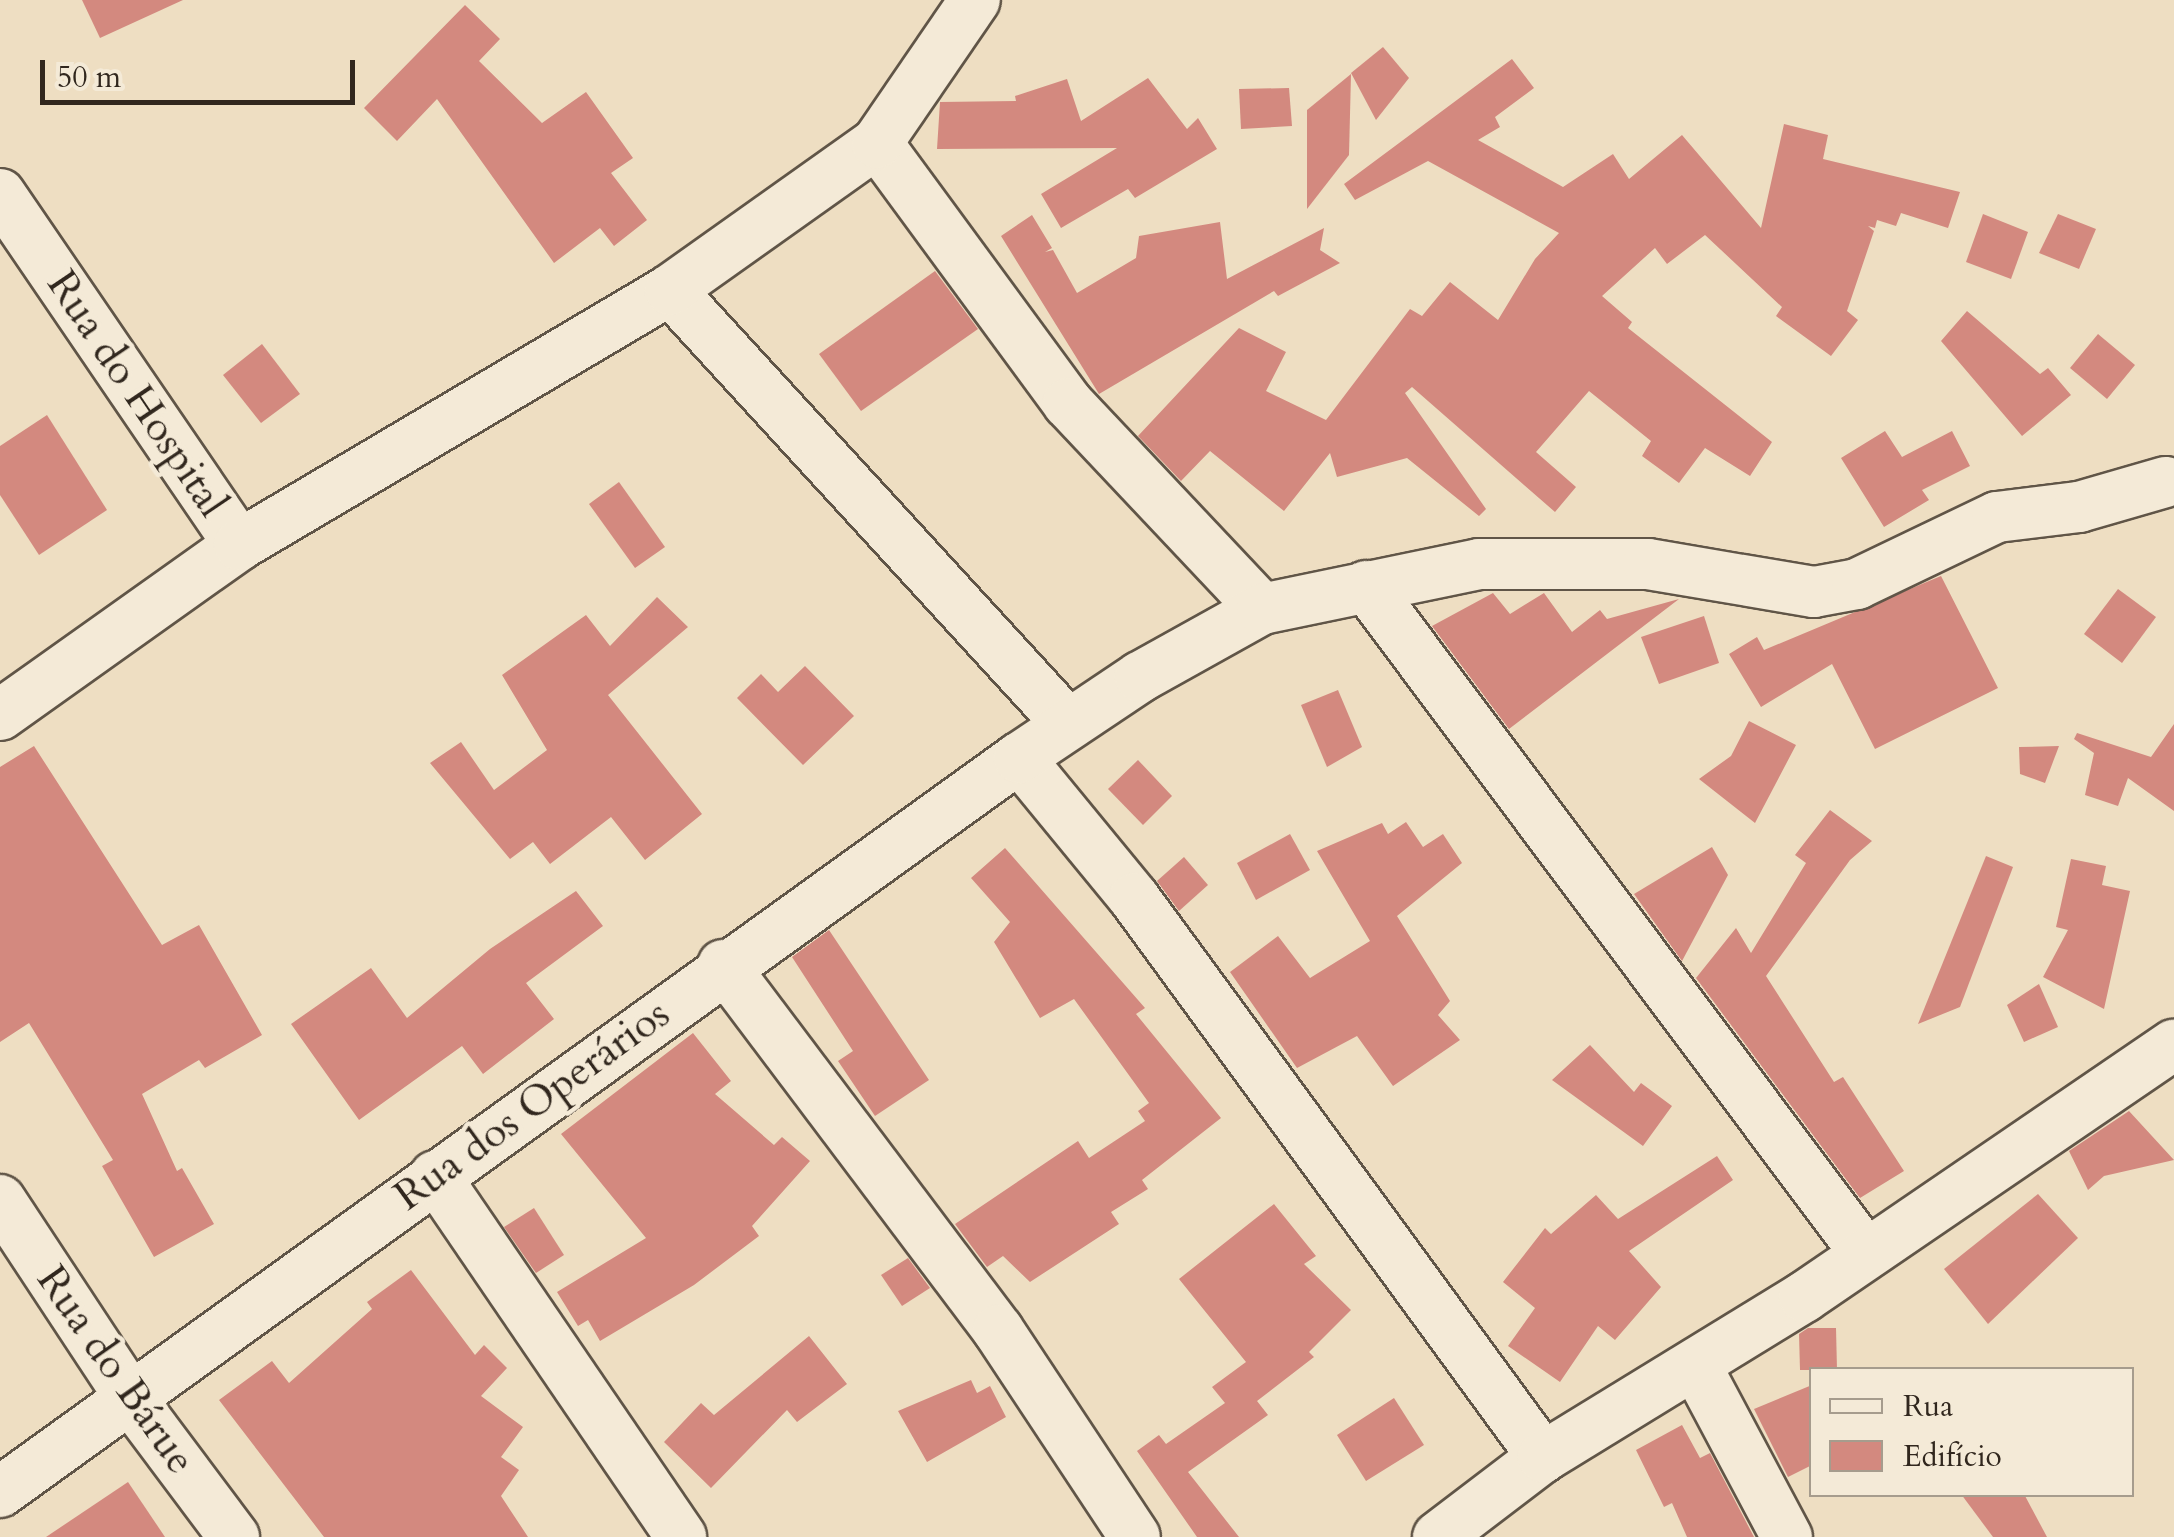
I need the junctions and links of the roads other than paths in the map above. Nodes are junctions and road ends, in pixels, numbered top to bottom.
1 (976, 0) edge
2 (877, 143) junction
3 (0, 194) edge
4 (670, 290) junction
5 (2165, 482) dead end
6 (239, 545) junction
7 (1366, 586) junction
8 (1262, 610) junction
9 (0, 715) edge
10 (1068, 724) junction
11 (1018, 758) junction
12 (723, 965) junction
13 (2174, 1045) edge
14 (435, 1176) junction
15 (0, 1200) edge
16 (1866, 1254) junction
17 (1696, 1366) junction
18 (133, 1402) junction
19 (1544, 1457) junction
20 (0, 1492) edge
21 (1449, 1534) edge
22 (234, 1537) edge
23 (681, 1537) edge
24 (1135, 1537) edge
25 (1787, 1537) edge

1 - 2 street
2 - 4 street
2 - 8 street
3 - 6 street, Rua do Hospital
4 - 6 street
4 - 10 street
5 - 7 street, Rua dos Operários
6 - 9 street
7 - 8 street, Rua dos Operários
7 - 16 street
8 - 10 street, Rua dos Operários
10 - 11 street, Rua dos Operários
11 - 12 street, Rua dos Operários
11 - 19 street
12 - 14 street, Rua dos Operários
12 - 24 street
13 - 16 street
14 - 18 street, Rua dos Operários
14 - 23 street
15 - 18 street, Rua do Bárue
16 - 17 street
17 - 19 street
17 - 25 street
18 - 20 street, Rua dos Operários
18 - 22 street, Rua do Bárue
19 - 21 street

